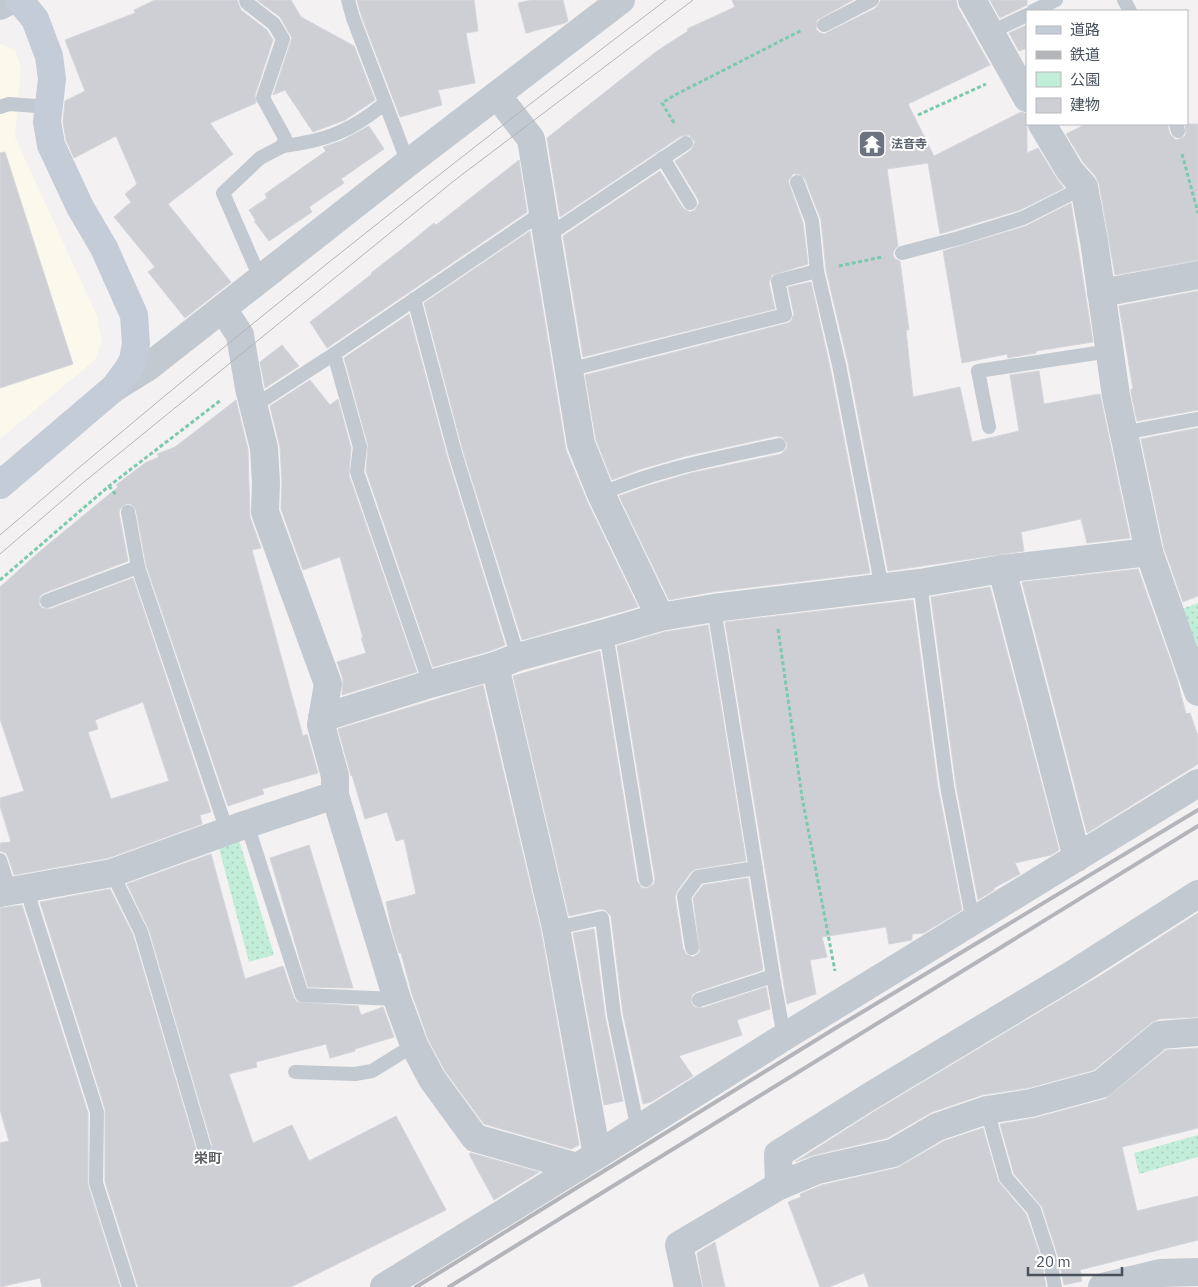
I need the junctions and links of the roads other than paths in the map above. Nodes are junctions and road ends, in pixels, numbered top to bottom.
1 (11, 0) edge
2 (19, 0) edge
3 (246, 0) edge
4 (348, 0) edge
5 (621, 0) edge
6 (872, 0) edge
7 (972, 0) edge
8 (1056, 0) edge
9 (0, 6) edge
10 (1035, 10) edge
11 (1026, 14) edge
12 (824, 25) road end
13 (991, 32) junction
14 (497, 95) junction
15 (1026, 96) edge
16 (385, 102) junction
17 (0, 107) edge
18 (50, 107) junction
19 (1043, 125) edge
20 (686, 143) road end
21 (283, 146) junction
22 (663, 158) junction
23 (408, 163) junction
24 (797, 182) dead end
25 (1084, 186) junction
26 (690, 203) dead end
27 (544, 224) junction
28 (902, 252) road end
29 (817, 271) junction
30 (1198, 275) edge
31 (261, 280) junction
32 (1101, 293) junction
33 (414, 299) junction
34 (223, 309) junction
35 (1110, 351) junction
36 (334, 354) junction
37 (568, 370) junction
38 (114, 388) junction
39 (252, 397) junction
40 (1198, 419) edge
41 (988, 427) dead end
42 (1123, 433) junction
43 (779, 445) dead end
44 (0, 485) edge
45 (601, 494) junction
46 (128, 512) dead end
47 (1149, 552) junction
48 (138, 567) junction
49 (1002, 569) junction
50 (920, 583) junction
51 (882, 588) junction
52 (47, 601) dead end
53 (714, 608) junction
54 (660, 617) junction
55 (606, 633) junction
56 (507, 661) junction
57 (430, 684) junction
58 (1198, 692) edge
59 (322, 718) junction
60 (1198, 783) edge
61 (335, 795) junction
62 (237, 828) junction
63 (1077, 858) junction
64 (0, 860) edge
65 (756, 868) junction
66 (112, 873) junction
67 (646, 880) dead end
68 (12, 891) edge
69 (1198, 894) edge
70 (973, 922) junction
71 (556, 928) junction
72 (692, 948) dead end
73 (773, 976) junction
74 (397, 999) junction
75 (698, 1000) dead end
76 (1198, 1032) edge
77 (784, 1037) junction
78 (414, 1045) junction
79 (295, 1072) dead end
80 (987, 1110) junction
81 (638, 1130) junction
82 (204, 1147) dead end
83 (587, 1161) junction
84 (779, 1186) junction
85 (1198, 1272) edge
86 (129, 1287) edge
87 (384, 1287) edge
88 (688, 1287) edge
89 (1055, 1287) edge
90 (1102, 1287) edge

1 - 9 street
2 - 18 street
3 - 21 lane
4 - 16 lane
5 - 14 street
6 - 12 lane
7 - 13 street
8 - 10 lane
11 - 13 lane
13 - 15 street
14 - 23 street
14 - 27 street
16 - 21 lane
16 - 23 lane
17 - 18 lane
18 - 38 street
19 - 25 street
20 - 22 lane
21 - 31 lane
22 - 26 lane
22 - 27 lane
23 - 31 street
24 - 29 lane
25 - 28 lane
25 - 32 street
27 - 33 lane
27 - 37 street
29 - 37 lane
29 - 51 lane
30 - 32 street
31 - 34 street
32 - 35 street
33 - 36 lane
33 - 56 lane
34 - 38 street
34 - 39 street
35 - 41 lane
35 - 42 street
36 - 39 lane
36 - 57 lane
37 - 45 street
38 - 44 street
39 - 59 street
40 - 42 lane
42 - 47 street
43 - 45 lane
45 - 54 street
46 - 48 lane
47 - 49 street
47 - 58 street
48 - 52 lane
48 - 62 lane
49 - 50 street
49 - 63 street
50 - 51 street
50 - 70 lane
51 - 53 street
53 - 54 street
53 - 65 lane
54 - 55 street
55 - 56 street
55 - 67 lane
56 - 57 street
56 - 71 street
57 - 59 street
59 - 61 street
60 - 63 street
61 - 62 street
61 - 74 street
62 - 66 street
62 - 74 lane
63 - 70 street
64 - 68 lane
65 - 72 lane
65 - 73 lane
66 - 68 street
66 - 82 lane
68 - 86 lane
69 - 84 street
70 - 77 street
71 - 81 lane
71 - 83 street
73 - 75 lane
73 - 77 lane
74 - 78 street
76 - 80 street
77 - 81 street
78 - 79 lane
78 - 83 street
80 - 84 street
80 - 89 lane
81 - 83 street
83 - 87 street
84 - 88 street
85 - 90 street

